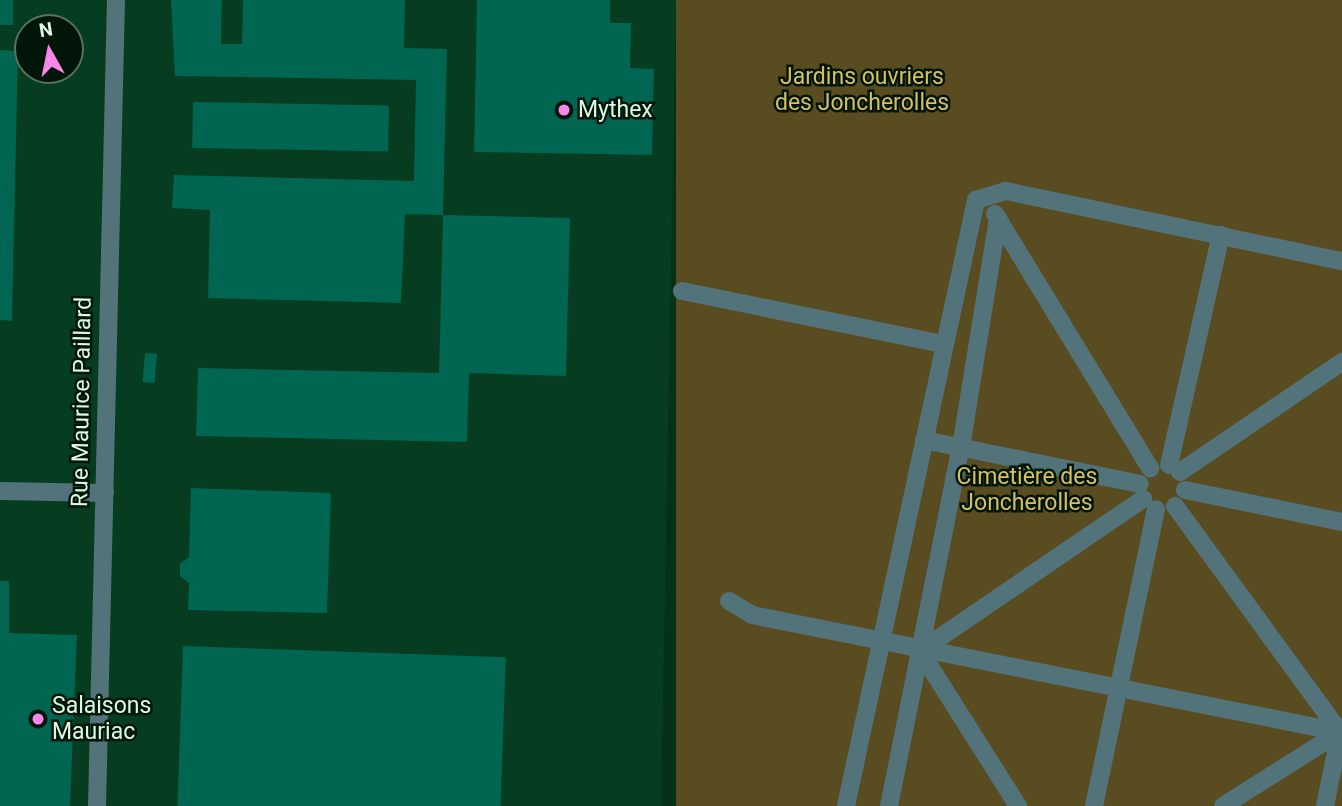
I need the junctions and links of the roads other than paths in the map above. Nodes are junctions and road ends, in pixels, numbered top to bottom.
1 (116, 0) edge
2 (984, 195) junction
3 (998, 218) junction
4 (1222, 235) junction
5 (1342, 261) edge
6 (682, 291) dead end
7 (943, 344) junction
8 (1342, 362) edge
9 (923, 440) junction
10 (961, 447) junction
11 (1150, 468) junction
12 (1175, 468) junction
13 (1185, 490) junction
14 (0, 491) edge
15 (105, 493) junction
16 (1147, 497) junction
17 (1175, 506) junction
18 (1342, 522) edge
19 (729, 601) dead end
20 (882, 643) junction
21 (920, 650) junction
22 (1119, 691) junction
23 (1341, 728) edge
24 (97, 806) edge
25 (846, 806) edge
26 (889, 806) edge
27 (1018, 806) edge
28 (1094, 806) edge
29 (1223, 806) edge
30 (1325, 806) edge

1 - 15 street, Rue Maurice Paillard
2 - 3 street
2 - 4 street
2 - 7 street
3 - 10 street
3 - 11 street
4 - 5 street
4 - 12 street
6 - 7 street
7 - 9 street
8 - 12 street
9 - 10 street
9 - 20 street
10 - 16 street
10 - 21 street
11 - 12 street
11 - 16 street
12 - 13 street
13 - 17 street
13 - 18 street
14 - 15 street
15 - 24 street, Rue Maurice Paillard
16 - 17 street
16 - 21 street
16 - 22 street
17 - 23 street
19 - 20 street
20 - 21 street
20 - 25 street
21 - 22 street
21 - 26 street
21 - 27 street
22 - 23 street
22 - 28 street
23 - 29 street
23 - 30 street

